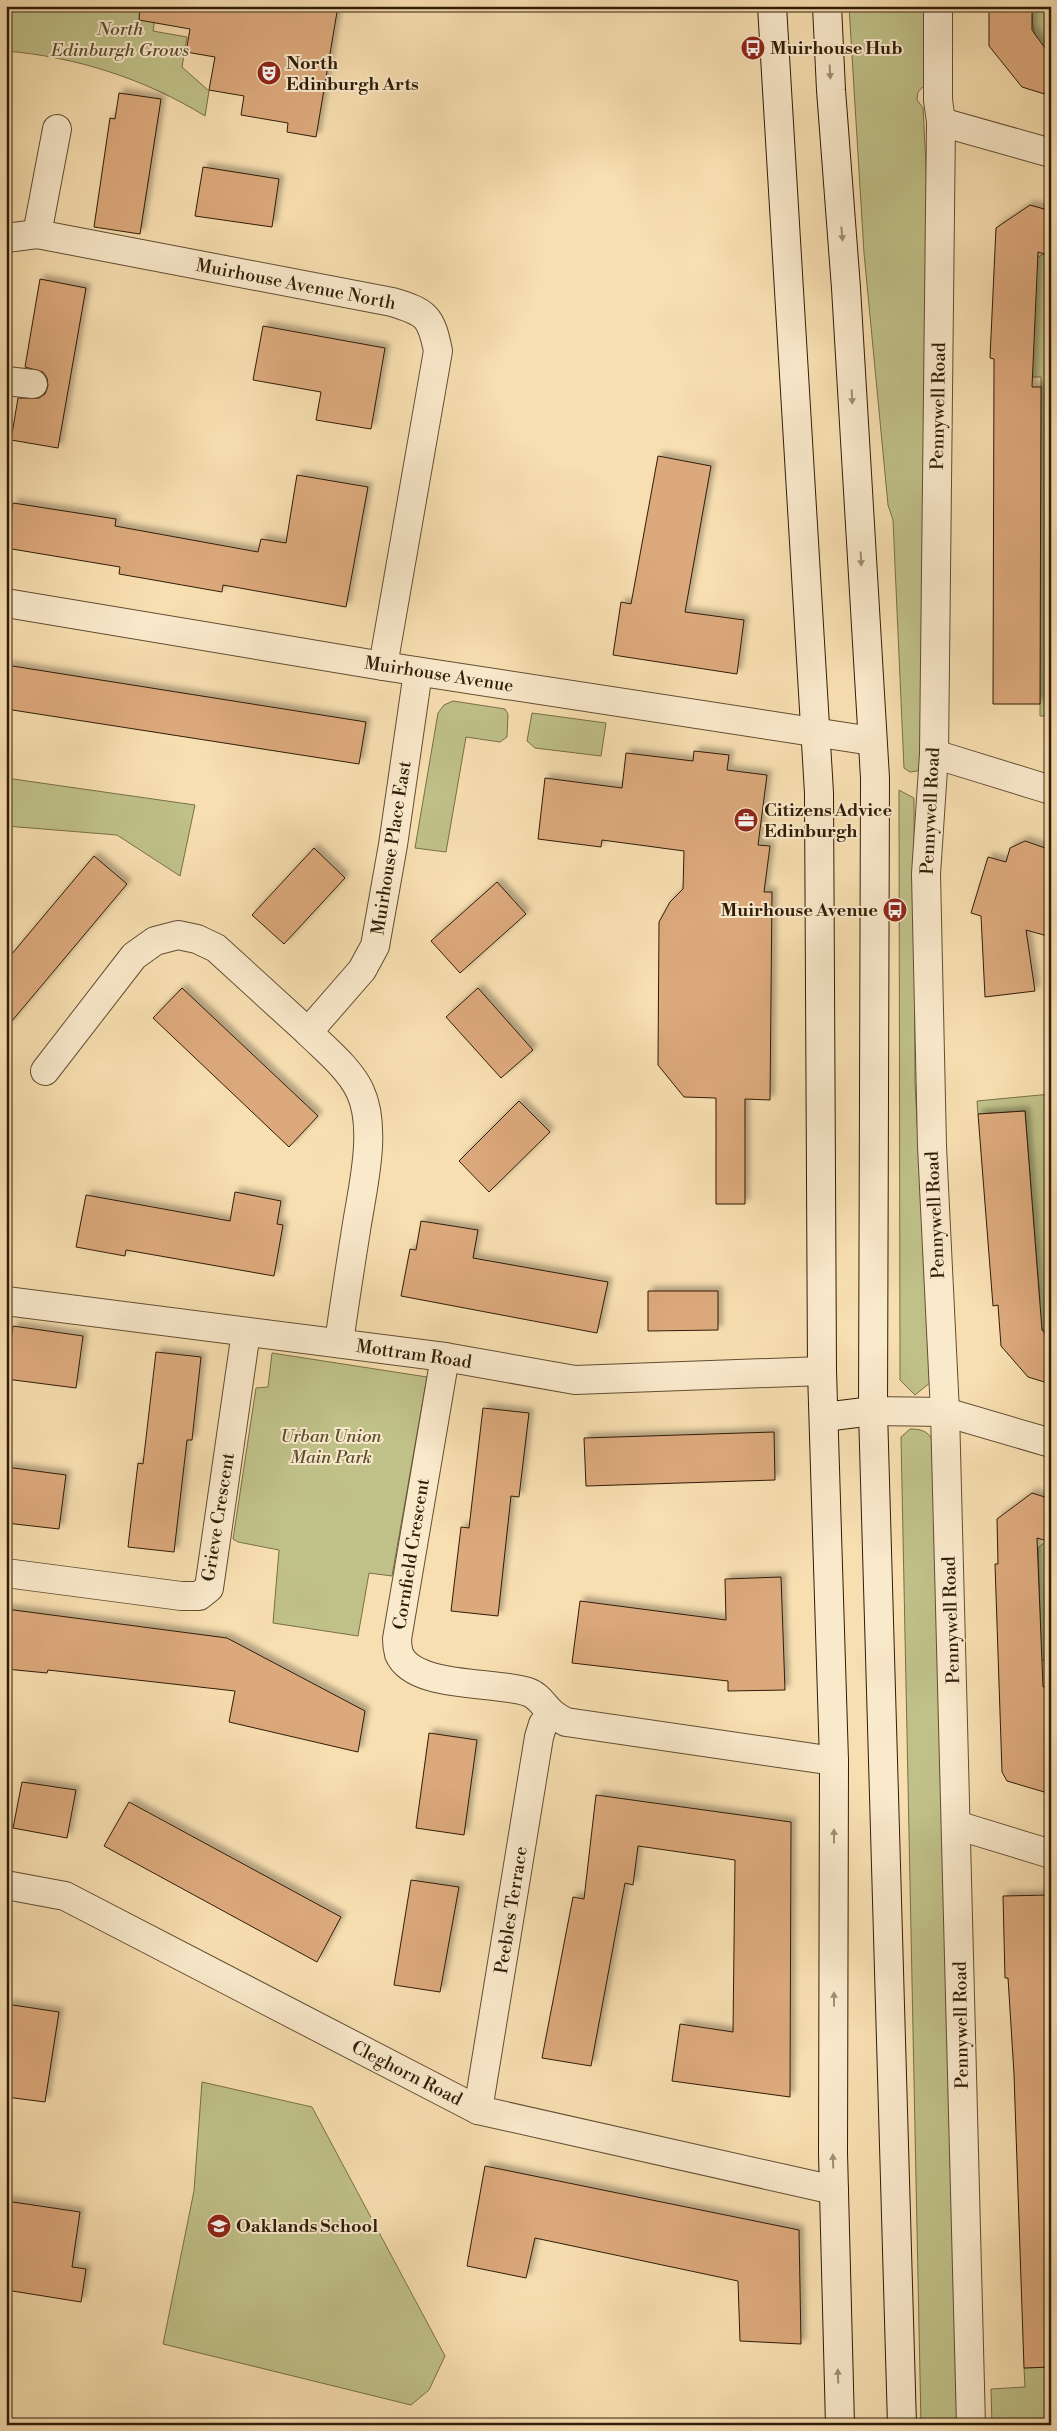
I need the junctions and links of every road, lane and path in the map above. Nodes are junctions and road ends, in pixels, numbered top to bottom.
1 (772, 6) edge
2 (827, 6) edge
3 (938, 6) edge
4 (941, 122) junction
5 (58, 129) dead end
6 (1051, 153) edge
7 (36, 234) junction
8 (6, 238) edge
9 (6, 381) edge
10 (33, 384) dead end
11 (6, 603) edge
12 (383, 666) junction
13 (418, 672) junction
14 (815, 733) junction
15 (872, 741) junction
16 (934, 754) junction
17 (1051, 790) edge
18 (308, 1032) junction
19 (45, 1071) dead end
20 (6, 1301) edge
21 (246, 1332) junction
22 (339, 1343) junction
23 (445, 1357) junction
24 (822, 1371) junction
25 (873, 1411) junction
26 (945, 1412) junction
27 (824, 1417) junction
28 (1051, 1443) edge
29 (6, 1573) edge
30 (552, 1714) junction
31 (834, 1761) junction
32 (956, 1825) junction
33 (1051, 1854) edge
34 (6, 1885) edge
35 (478, 2110) junction
36 (834, 2190) junction
37 (840, 2425) edge
38 (902, 2425) edge
39 (971, 2425) edge

1 - 14 street
2 -> 15 street
3 - 4 street, Pennywell Road
4 - 6 street
4 - 16 street, Pennywell Road
5 - 7 street
7 - 8 street, Muirhouse Avenue North
7 - 12 street, Muirhouse Avenue North
9 - 10 street
11 - 12 street, Muirhouse Avenue
12 - 13 street, Muirhouse Avenue
13 - 14 street, Muirhouse Avenue
13 - 18 street, Muirhouse Place East
14 - 15 street, Muirhouse Avenue
14 - 24 street
15 - 25 street
16 - 17 street
16 - 26 street, Pennywell Road
18 - 19 street
18 - 22 street
20 - 21 street, Mottram Road
21 - 22 street, Mottram Road
21 - 29 street, Grieve Crescent
22 - 23 street, Mottram Road
23 - 24 street, Mottram Road
23 - 30 street, Cornfield Crescent
24 - 27 street
25 - 26 street
25 - 27 street
25 - 38 street
26 - 28 street
26 - 32 street, Pennywell Road
27 - 31 street
30 - 31 street, Cornfield Crescent
30 - 35 street, Peebles Terrace
36 -> 31 street
32 - 33 street
32 - 39 street, Pennywell Road
34 - 35 street, Cleghorn Road
35 - 36 street, Cleghorn Road
37 -> 36 street

